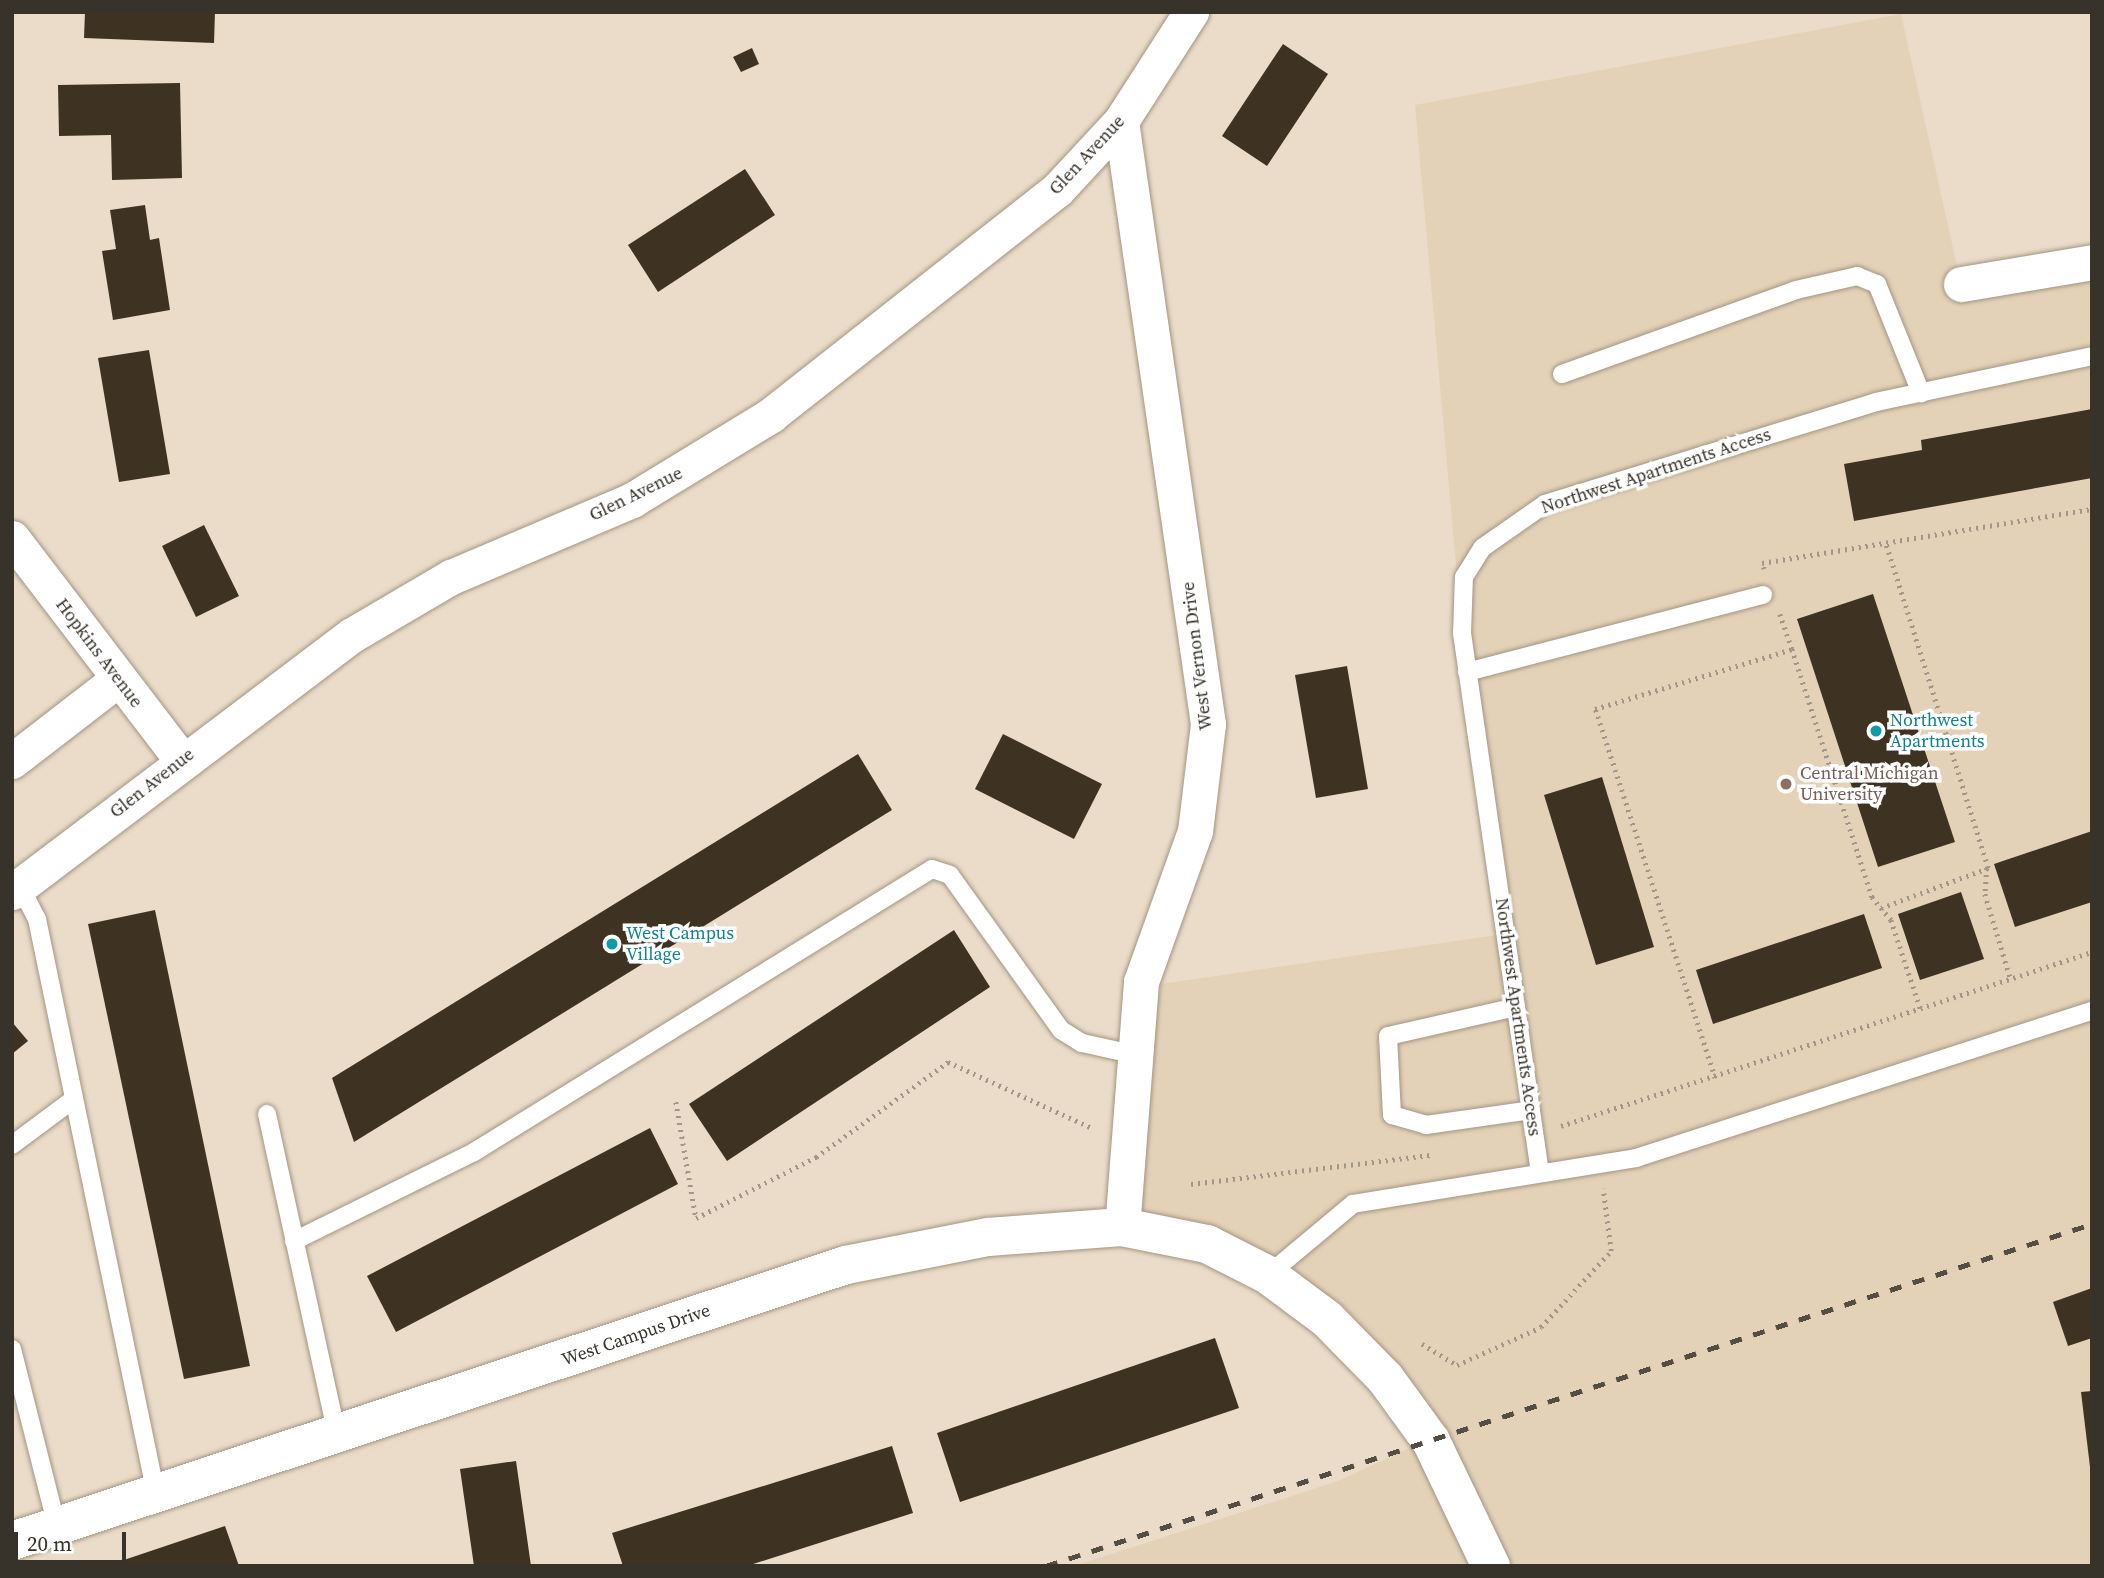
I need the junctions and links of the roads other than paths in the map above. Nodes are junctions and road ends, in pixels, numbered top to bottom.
1 (1191, 12) edge
2 (1121, 121) junction
3 (2092, 262) edge
4 (1961, 284) dead end
5 (2092, 356) edge
6 (1562, 374) dead end
7 (1921, 393) junction
8 (15, 539) edge
9 (1769, 598) road end
10 (1467, 672) junction
11 (118, 679) junction
12 (181, 759) junction
13 (12, 761) edge
14 (16, 889) edge
15 (1517, 1007) junction
16 (2092, 1011) edge
17 (1132, 1054) junction
18 (74, 1098) junction
19 (1531, 1110) junction
20 (267, 1114) dead end
21 (12, 1146) edge
22 (1540, 1173) junction
23 (1122, 1227) junction
24 (294, 1241) junction
25 (1268, 1275) junction
26 (12, 1349) edge
27 (337, 1435) junction
28 (156, 1494) junction
29 (57, 1527) junction
30 (12, 1541) edge
31 (1491, 1566) edge

1 - 2 street, Glen Avenue
2 - 12 street, Glen Avenue
2 - 17 street, West Vernon Drive
3 - 4 street
5 - 7 lane, Northwest Apartments Access
6 - 7 lane
7 - 10 lane, Northwest Apartments Access
8 - 11 street, Hopkins Avenue
9 - 10 lane
10 - 15 lane, Northwest Apartments Access
11 - 12 street, Hopkins Avenue
11 - 13 street
12 - 14 street, Glen Avenue
14 - 18 lane
15 - 19 lane, Northwest Apartments Access
15 - 19 lane
16 - 22 lane
17 - 23 street, West Vernon Drive
17 - 24 lane
18 - 21 lane
18 - 28 lane
19 - 22 lane, Northwest Apartments Access
20 - 24 lane
22 - 25 lane
23 - 25 street, West Campus Drive
23 - 27 street, West Campus Drive
24 - 27 lane
25 - 31 street, West Campus Drive
26 - 29 lane
27 - 28 street, West Campus Drive
28 - 29 street, West Campus Drive
29 - 30 street, West Campus Drive

